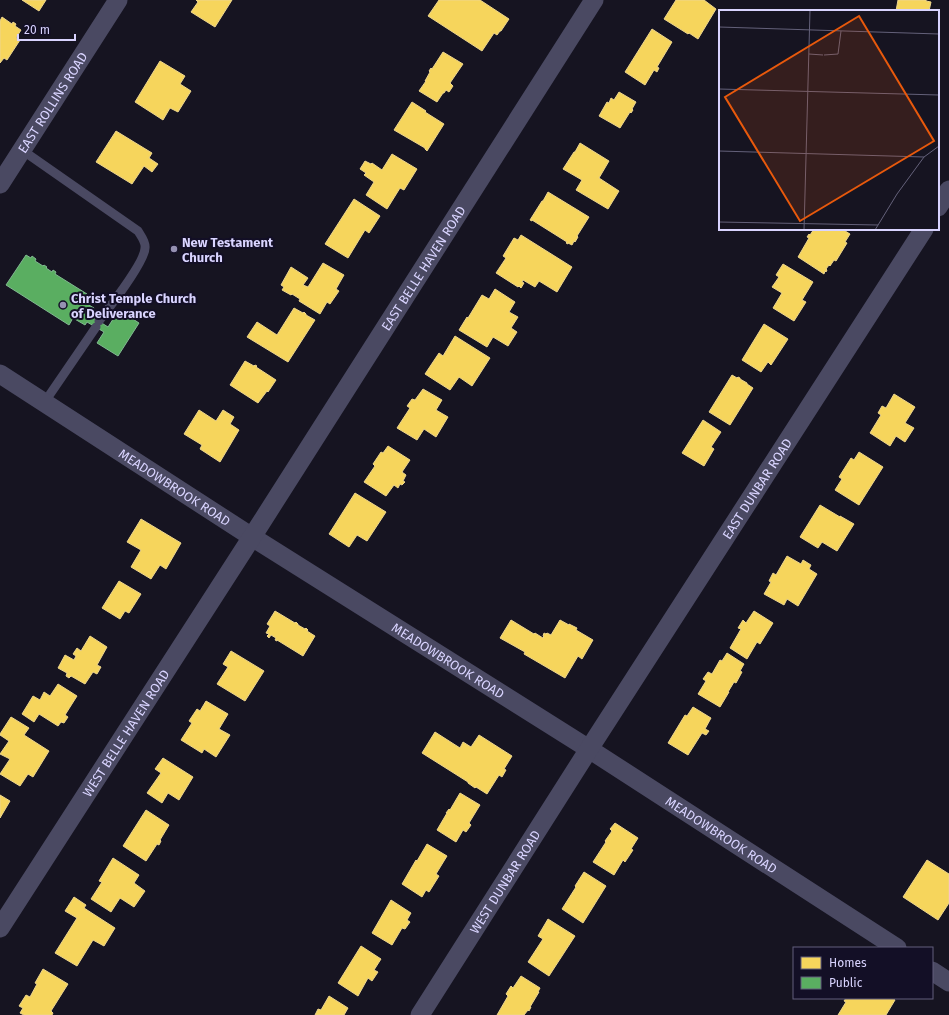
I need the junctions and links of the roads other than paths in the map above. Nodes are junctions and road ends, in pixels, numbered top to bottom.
1 (118, 0) edge
2 (594, 0) edge
3 (22, 150) junction
4 (0, 184) edge
5 (949, 190) edge
6 (939, 205) edge
7 (923, 230) edge
8 (0, 374) edge
9 (44, 403) junction
10 (252, 537) junction
11 (589, 749) junction
12 (0, 928) edge
13 (895, 947) edge
14 (933, 972) edge
15 (949, 982) edge
16 (420, 1015) edge

1 - 3 street, EAST ROLLINS ROAD
2 - 10 street, EAST BELLE HAVEN ROAD
3 - 4 street, EAST ROLLINS ROAD
3 - 9 lane
5 - 6 street
7 - 11 street, EAST DUNBAR ROAD
8 - 9 street, MEADOWBROOK ROAD
9 - 10 street, MEADOWBROOK ROAD
10 - 11 street, MEADOWBROOK ROAD
10 - 12 street, WEST BELLE HAVEN ROAD
11 - 13 street, MEADOWBROOK ROAD
11 - 16 street, WEST DUNBAR ROAD
14 - 15 street

